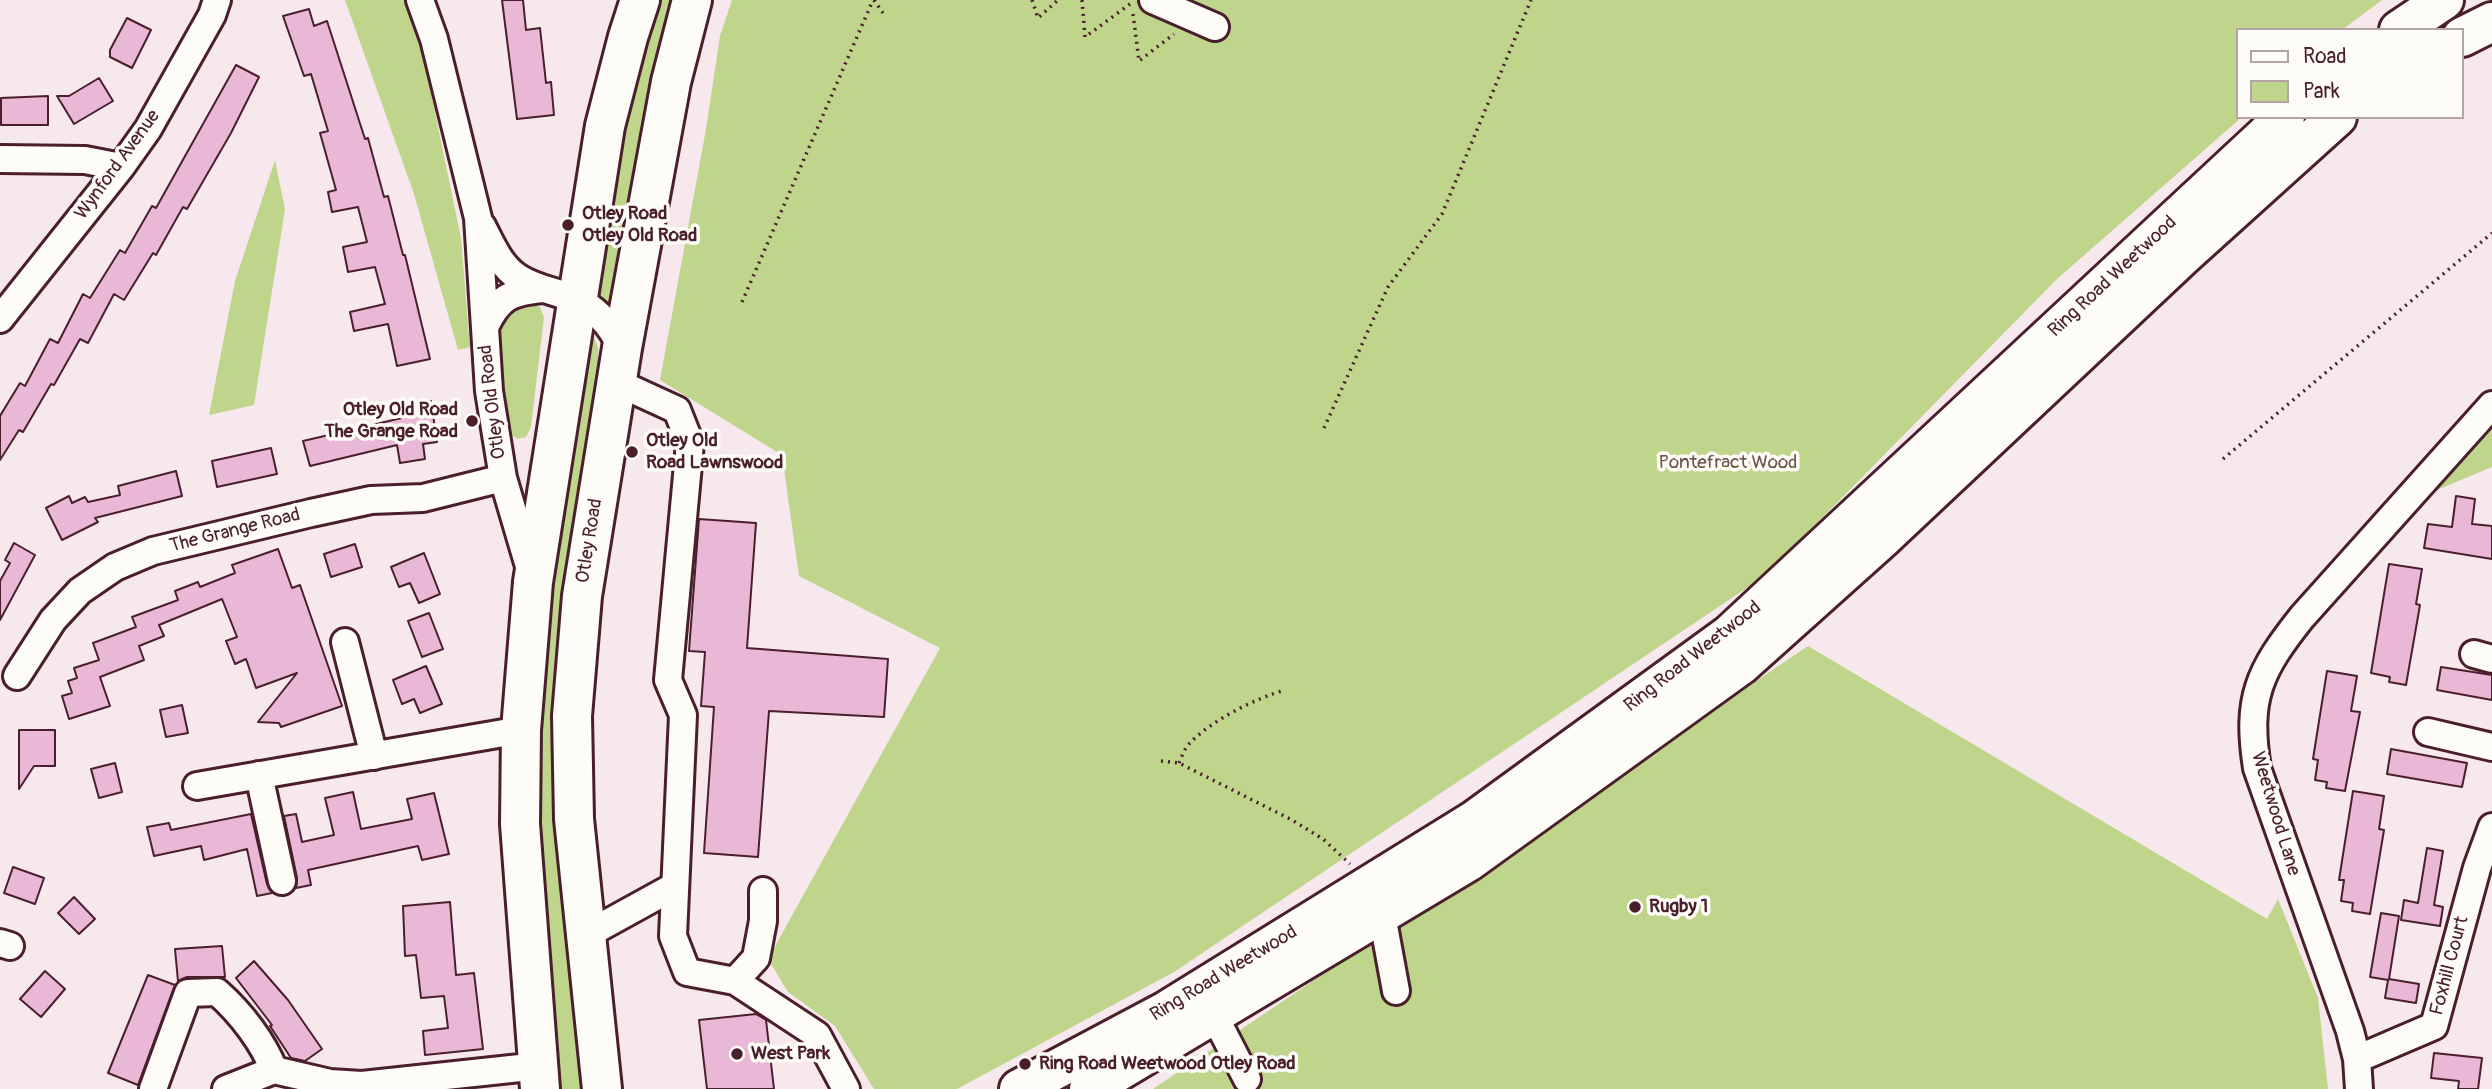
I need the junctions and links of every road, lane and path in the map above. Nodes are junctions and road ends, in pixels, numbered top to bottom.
1 (217, 0) edge
2 (420, 0) edge
3 (640, 0) edge
4 (692, 0) edge
5 (873, 0) edge
6 (1032, 0) edge
7 (1058, 0) edge
8 (1082, 0) edge
9 (1153, 0) edge
10 (1531, 0) edge
11 (2444, 0) edge
12 (883, 13) dead end
13 (1205, 22) joint
14 (2492, 22) edge
15 (2402, 28) edge
16 (2464, 36) edge
17 (2283, 119) edge
18 (2335, 119) edge
19 (0, 159) edge
20 (121, 167) junction
21 (478, 218) junction
22 (2492, 233) edge
23 (560, 294) junction
24 (742, 302) dead end
25 (0, 319) edge
26 (485, 327) junction
27 (619, 365) junction
28 (2492, 405) edge
29 (1324, 428) dead end
30 (2223, 459) dead end
31 (503, 478) junction
32 (533, 582) junction
33 (345, 642) dead end
34 (17, 676) dead end
35 (1285, 690) dead end
36 (521, 730) junction
37 (2428, 732) dead end
38 (2492, 747) edge
39 (374, 756) junction
40 (1161, 761) dead end
41 (1179, 763) junction
42 (260, 775) junction
43 (197, 786) dead end
44 (2492, 827) edge
45 (282, 881) dead end
46 (675, 886) junction
47 (763, 891) dead end
48 (1380, 913) junction
49 (586, 935) junction
50 (734, 981) junction
51 (1396, 991) dead end
52 (1214, 1015) junction
53 (2357, 1059) junction
54 (274, 1070) junction
55 (539, 1077) edge
56 (1247, 1079) dead end
57 (153, 1089) edge
58 (226, 1089) edge
59 (602, 1089) edge
60 (846, 1089) edge
61 (1019, 1089) edge
62 (1089, 1089) edge
63 (2359, 1089) edge

1 - 20 street, Wynford Avenue
2 - 21 street, Otley Old Road
3 - 23 highway
4 - 27 highway, Otley Road
5 - 12 path
5 - 24 path
6 - 7 path
8 - 13 path
9 - 13 street
10 - 29 path
11 - 15 highway
14 - 16 highway
17 - 48 highway, Ring Road Weetwood
18 - 48 highway, Ring Road Weetwood
19 - 20 street
20 - 25 street, Wynford Avenue
21 - 23 street, Otley Old Road
21 - 26 street, Otley Old Road
22 - 30 path
23 - 26 street
23 - 27 street, Otley Old Road
23 - 32 highway
26 - 31 street, Otley Old Road
27 - 46 street
27 - 49 highway, Otley Road
28 - 53 street, Weetwood Lane
31 - 32 street, Otley Old Road
31 - 34 street, The Grange Road
32 - 36 highway
33 - 39 street
35 - 41 path
36 - 39 street
36 - 55 highway
37 - 38 street
39 - 42 street
40 - 41 path
41 - 48 path
42 - 43 street
42 - 45 street
44 - 53 street, Foxhill Court
46 - 49 street
46 - 50 street
47 - 50 street
48 - 51 street
48 - 52 highway, Ring Road Weetwood
48 - 61 highway, Ring Road Weetwood
49 - 59 highway, Otley Road
50 - 60 street
52 - 56 street
52 - 62 highway, Ring Road Weetwood
53 - 63 street, Weetwood Lane
54 - 55 street
54 - 57 street
54 - 58 street

